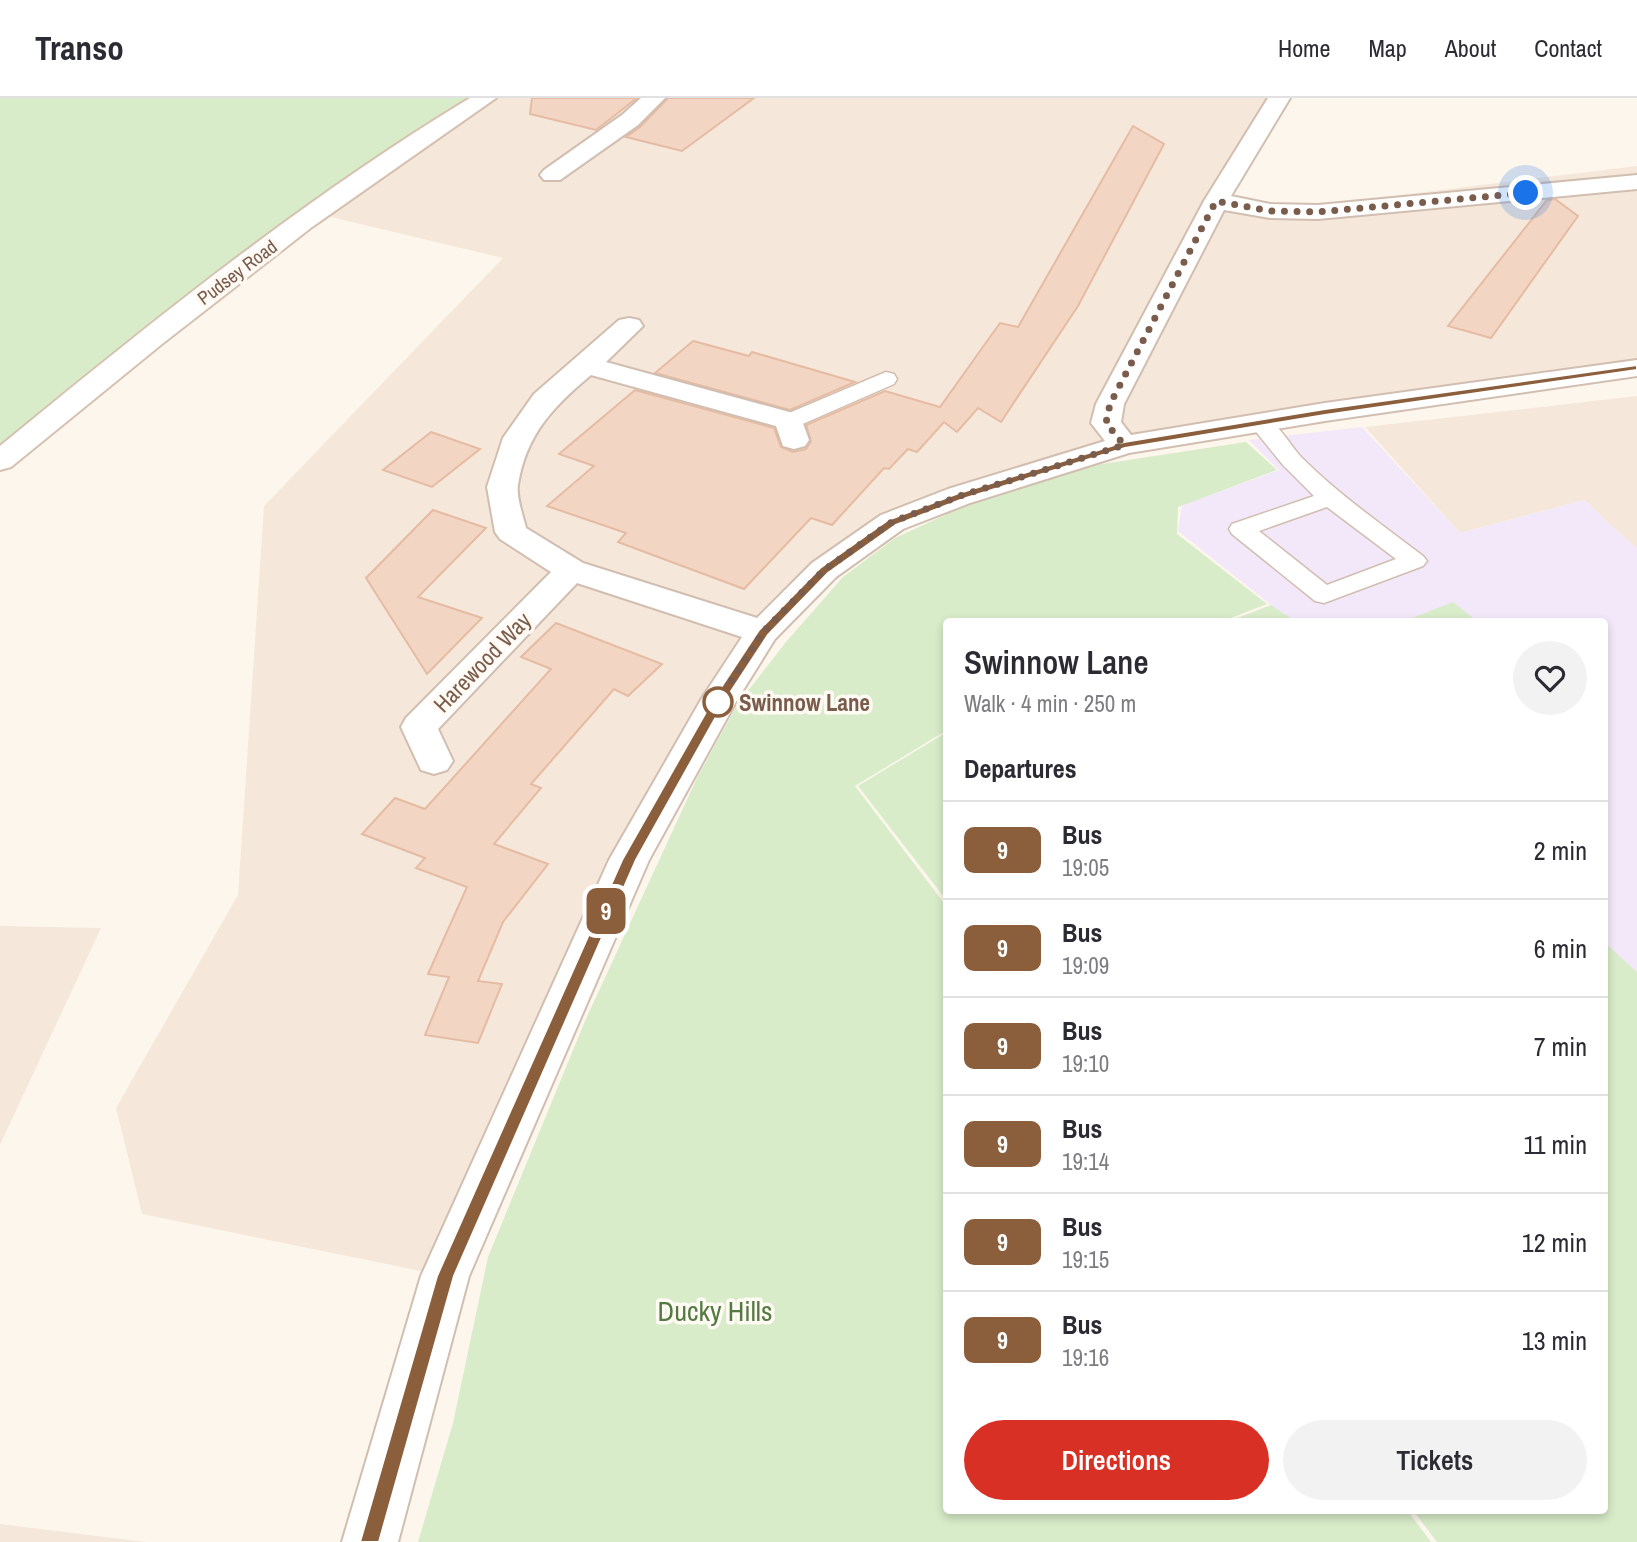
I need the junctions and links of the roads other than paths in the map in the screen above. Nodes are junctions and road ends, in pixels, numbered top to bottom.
1 (485, 98) edge
2 (653, 98) edge
3 (1279, 98) edge
4 (552, 175) dead end
5 (1637, 182) edge
6 (1216, 201) junction
7 (629, 326) dead end
8 (586, 365) junction
9 (1632, 373) edge
10 (886, 379) dead end
11 (1260, 423) junction
12 (792, 430) joint
13 (1124, 445) junction
14 (0, 461) edge
15 (1330, 498) junction
16 (571, 570) junction
17 (763, 632) junction
18 (434, 761) dead end
19 (370, 1542) edge

1 - 14 street, Pudsey Road
2 - 4 street
3 - 6 street
5 - 6 street
6 - 13 street
7 - 8 street
8 - 12 street
8 - 16 street
9 - 11 street
10 - 12 lane
11 - 13 street
11 - 15 lane
13 - 17 street
15 - 15 lane
16 - 17 street
16 - 18 street, Harewood Way
17 - 19 street

